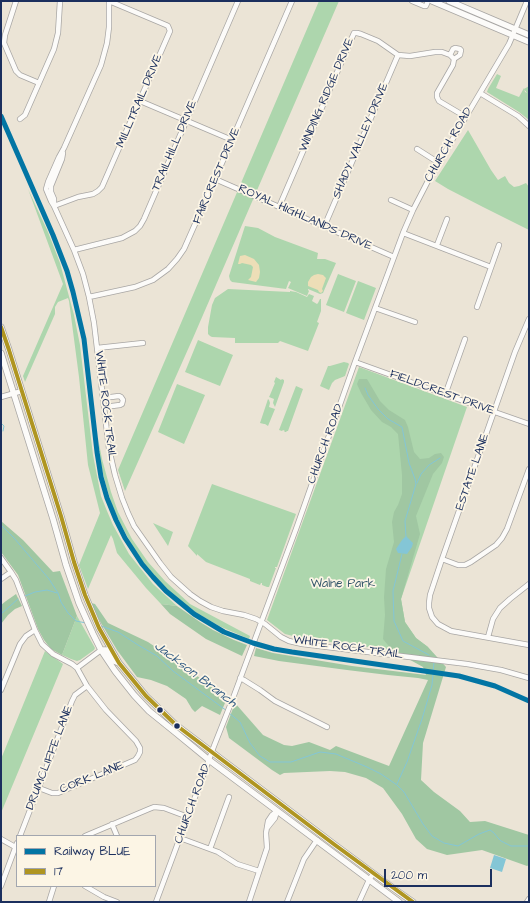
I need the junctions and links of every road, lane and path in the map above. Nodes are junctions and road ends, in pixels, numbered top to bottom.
1 (16, 1) edge
2 (60, 1) edge
3 (109, 1) edge
4 (238, 1) edge
5 (292, 1) edge
6 (412, 1) edge
7 (428, 1) edge
8 (432, 1) edge
9 (449, 1) edge
10 (527, 1) edge
11 (516, 29) junction
12 (529, 34) edge
13 (513, 36) junction
14 (529, 42) edge
15 (450, 55) junction
16 (398, 56) junction
17 (454, 59) junction
18 (39, 83) junction
19 (480, 93) junction
20 (140, 101) junction
21 (466, 117) junction
22 (20, 119) dead end
23 (186, 120) junction
24 (529, 126) edge
25 (232, 140) junction
26 (416, 150) dead end
27 (439, 163) junction
28 (215, 179) junction
29 (391, 200) dead end
30 (54, 206) junction
31 (279, 207) junction
32 (413, 210) junction
33 (446, 219) dead end
34 (324, 227) junction
35 (403, 233) junction
36 (437, 245) junction
37 (499, 245) dead end
38 (74, 250) junction
39 (394, 257) junction
40 (491, 267) junction
41 (89, 297) junction
42 (476, 307) dead end
43 (375, 308) junction
44 (529, 319) edge
45 (415, 322) dead end
46 (1, 327) edge
47 (465, 339) dead end
48 (143, 343) dead end
49 (98, 348) junction
50 (1, 353) edge
51 (355, 362) junction
52 (22, 391) junction
53 (14, 393) junction
54 (445, 395) junction
55 (1, 397) edge
56 (103, 398) junction
57 (104, 407) junction
58 (494, 412) junction
59 (529, 424) edge
60 (529, 468) edge
61 (67, 538) junction
62 (59, 540) junction
63 (1, 558) edge
64 (442, 559) junction
65 (11, 572) junction
66 (1, 579) edge
67 (529, 584) edge
68 (261, 621) junction
69 (34, 630) junction
70 (488, 637) junction
71 (529, 645) edge
72 (100, 648) junction
73 (119, 663) junction
74 (77, 668) junction
75 (240, 678) junction
76 (529, 678) edge
77 (87, 686) junction
78 (1, 690) edge
79 (327, 727) dead end
80 (212, 752) junction
81 (209, 760) junction
82 (39, 788) junction
83 (229, 797) dead end
84 (281, 804) junction
85 (277, 811) junction
86 (188, 817) junction
87 (112, 824) junction
88 (20, 835) edge
89 (87, 835) edge
90 (117, 835) edge
91 (180, 838) junction
92 (1, 839) edge
93 (317, 840) junction
94 (16, 846) edge
95 (210, 849) junction
96 (259, 871) junction
97 (373, 874) junction
98 (368, 880) junction
99 (1, 886) edge
100 (54, 887) edge
101 (87, 887) edge
102 (104, 897) junction
103 (529, 899) edge
104 (48, 902) edge
105 (102, 902) edge
106 (117, 902) edge
107 (156, 902) edge
108 (249, 902) edge
109 (287, 902) edge
110 (359, 902) edge
111 (399, 902) edge
112 (413, 902) edge
113 (527, 902) edge

1 - 18 street
2 - 18 street
3 - 20 street, MILLTRAIL DRIVE
3 - 30 street, WHITE ROCK TRAIL
4 - 23 street, TRAILHILL DRIVE
5 - 25 street, FAIRCREST DRIVE
6 - 7 street
8 - 13 main road
9 - 11 main road
10 - 11 street, CHURCH ROAD
11 - 12 main road
11 - 13 street, CHURCH ROAD
13 - 14 main road
13 - 19 street, CHURCH ROAD
15 - 16 street
15 - 17 street
15 - 17 street
16 - 31 street, WINDING RIDGE DRIVE
16 - 34 street, SHADY VALLEY DRIVE
17 - 21 street
18 - 22 street
19 - 21 street, CHURCH ROAD
19 - 24 street
20 - 23 street
20 - 30 street, MILLTRAIL DRIVE
21 - 27 street, CHURCH ROAD
23 - 25 street
23 - 38 street, TRAILHILL DRIVE
25 - 28 street, FAIRCREST DRIVE
26 - 27 street
27 - 32 street, CHURCH ROAD
28 - 31 street, ROYAL HIGHLANDS DRIVE
28 - 41 street, FAIRCREST DRIVE
29 - 32 street
30 - 38 street, WHITE ROCK TRAIL
31 - 34 street, ROYAL HIGHLANDS DRIVE
32 - 35 street, CHURCH ROAD
33 - 36 street
34 - 39 street, ROYAL HIGHLANDS DRIVE
35 - 36 street
35 - 39 street, CHURCH ROAD
36 - 40 street
37 - 40 street
38 - 41 street, WHITE ROCK TRAIL
39 - 43 street, CHURCH ROAD
40 - 42 street
41 - 49 street, WHITE ROCK TRAIL
43 - 45 street
43 - 51 street, CHURCH ROAD
44 - 58 street, ESTATE LANE
46 - 52 main road
47 - 54 street
48 - 49 street
49 - 56 street, WHITE ROCK TRAIL
50 - 53 main road
51 - 54 street, FIELDCREST DRIVE
51 - 68 street, CHURCH ROAD
52 - 53 street
52 - 61 main road
53 - 55 street
53 - 62 main road
54 - 58 street, FIELDCREST DRIVE
56 - 57 street, WHITE ROCK TRAIL
56 - 57 street
57 - 68 street, WHITE ROCK TRAIL
58 - 59 street, FIELDCREST DRIVE
58 - 64 street, ESTATE LANE
60 - 64 street
61 - 62 main road
61 - 73 main road
62 - 72 main road
63 - 65 street
64 - 70 street, ESTATE LANE
65 - 66 street
65 - 69 street
67 - 70 street
68 - 75 street, CHURCH ROAD
68 - 76 street, WHITE ROCK TRAIL
69 - 74 street
69 - 78 street
70 - 71 street
72 - 73 main road
72 - 74 street
72 - 81 main road
73 - 80 main road
74 - 77 street
75 - 79 street
75 - 80 street, CHURCH ROAD
77 - 82 street, DRUMCLIFFE LANE
77 - 82 street, CORK LANE
80 - 81 street, CHURCH ROAD
80 - 84 main road
81 - 85 main road
81 - 86 street, CHURCH ROAD
82 - 88 street, DRUMCLIFFE LANE
83 - 95 street
84 - 85 main road
84 - 97 main road
85 - 93 main road
85 - 96 street
86 - 87 street
86 - 91 street, CHURCH ROAD
87 - 89 street
87 - 90 street
91 - 95 street
91 - 107 street, CHURCH ROAD
92 - 94 street
93 - 98 main road
93 - 109 street
94 - 99 street
95 - 96 street
96 - 108 street
97 - 98 street
97 - 112 main road
98 - 110 street
98 - 111 main road
100 - 104 street
101 - 102 street
102 - 105 street
102 - 106 street
103 - 113 street

